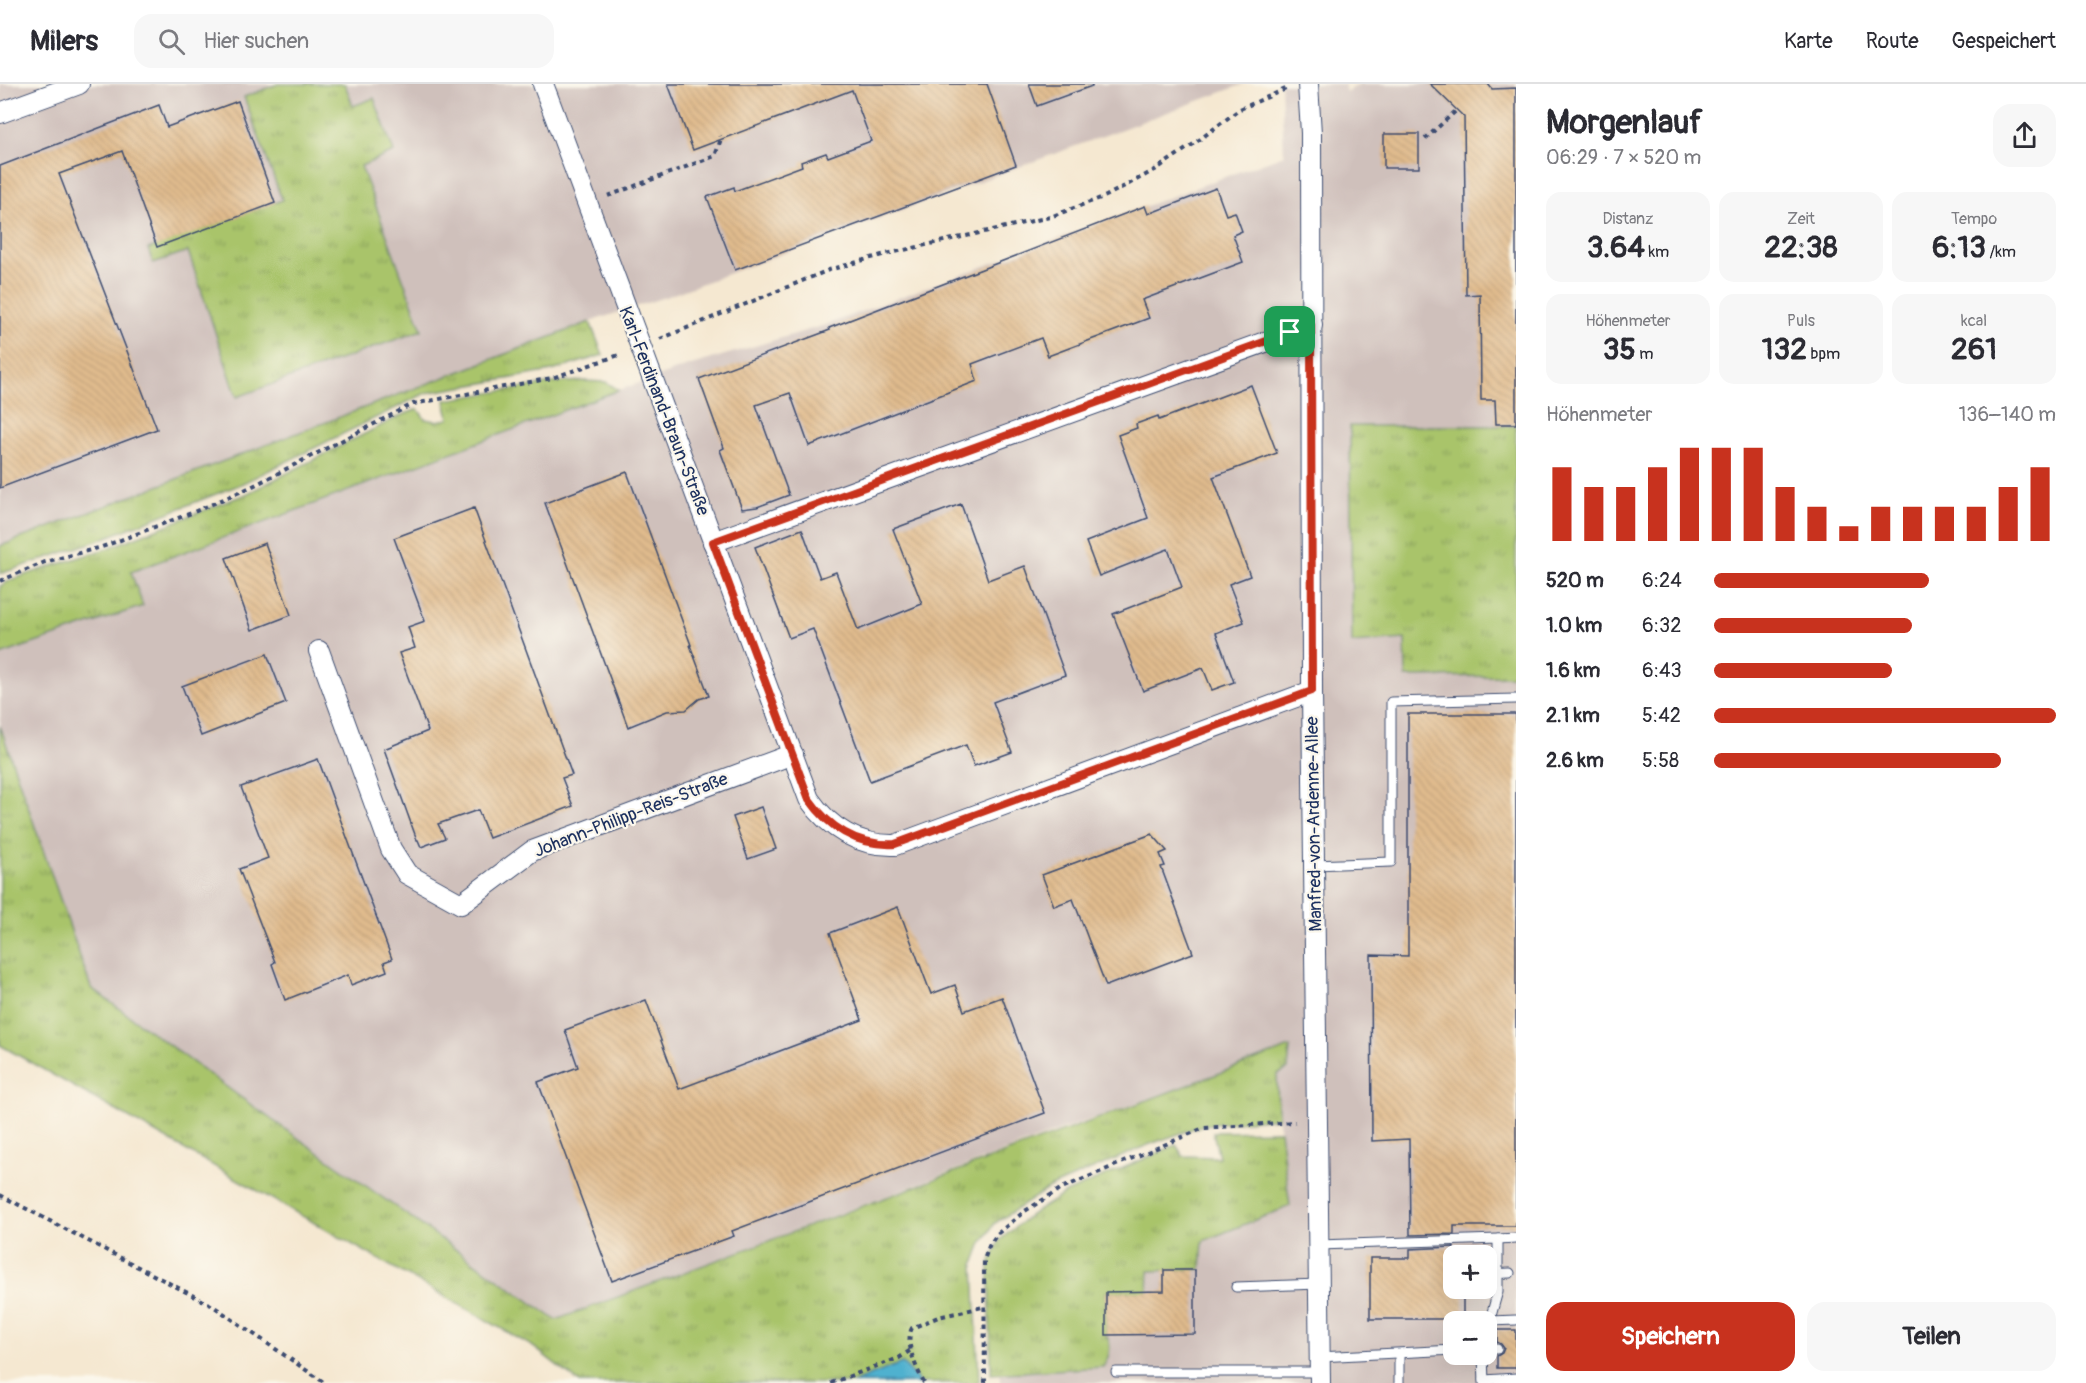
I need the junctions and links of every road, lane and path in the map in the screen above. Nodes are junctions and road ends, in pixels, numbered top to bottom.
1 (80, 84) edge
2 (543, 84) edge
3 (1297, 84) edge
4 (1308, 84) edge
5 (1457, 110) dead end
6 (0, 113) edge
7 (720, 136) dead end
8 (1425, 139) dead end
9 (587, 204) junction
10 (1311, 325) junction
11 (640, 348) junction
12 (713, 542) junction
13 (0, 581) edge
14 (319, 651) dead end
15 (1312, 691) junction
16 (1516, 699) edge
17 (793, 754) junction
18 (1315, 865) junction
19 (1317, 1120) junction
20 (0, 1195) edge
21 (1516, 1238) edge
22 (1498, 1239) junction
23 (1319, 1245) junction
24 (1498, 1273) junction
25 (1510, 1273) dead end
26 (1319, 1284) junction
27 (1236, 1287) dead end
28 (983, 1307) junction
29 (1493, 1311) edge
30 (1516, 1320) edge
31 (1497, 1321) edge
32 (911, 1350) junction
33 (1443, 1351) edge
34 (1399, 1354) junction
35 (1483, 1365) edge
36 (1320, 1371) edge
37 (1116, 1372) dead end
38 (1516, 1378) edge
39 (1484, 1381) edge
40 (325, 1383) edge
41 (831, 1383) edge
42 (924, 1383) edge
43 (985, 1383) edge
44 (1399, 1383) edge

1 - 6 street
2 - 9 street, Karl-Ferdinand-Braun-Straße
3 - 11 path
4 - 10 street, Manfred-von-Ardenne-Allee
5 - 8 path
7 - 9 path
9 - 11 street, Karl-Ferdinand-Braun-Straße
10 - 12 street
10 - 15 street, Manfred-von-Ardenne-Allee
11 - 12 street, Karl-Ferdinand-Braun-Straße
11 - 13 path
12 - 17 street, Karl-Ferdinand-Braun-Straße
14 - 17 street, Johann-Philipp-Reis-Straße
15 - 17 street, Karl-Ferdinand-Braun-Straße
15 - 18 street, Manfred-von-Ardenne-Allee
16 - 18 lane
18 - 19 street, Manfred-von-Ardenne-Allee
19 - 23 street, Manfred-von-Ardenne-Allee
19 - 28 path
20 - 40 path
21 - 22 lane
22 - 23 lane
22 - 24 lane
23 - 26 street, Manfred-von-Ardenne-Allee
24 - 25 lane
24 - 29 lane
26 - 27 lane
26 - 36 street, Manfred-von-Ardenne-Allee
28 - 32 path
28 - 43 path
30 - 31 lane
32 - 41 path
32 - 42 path
33 - 34 lane
34 - 36 lane
34 - 44 lane
35 - 39 lane
36 - 37 lane
38 - 39 lane

